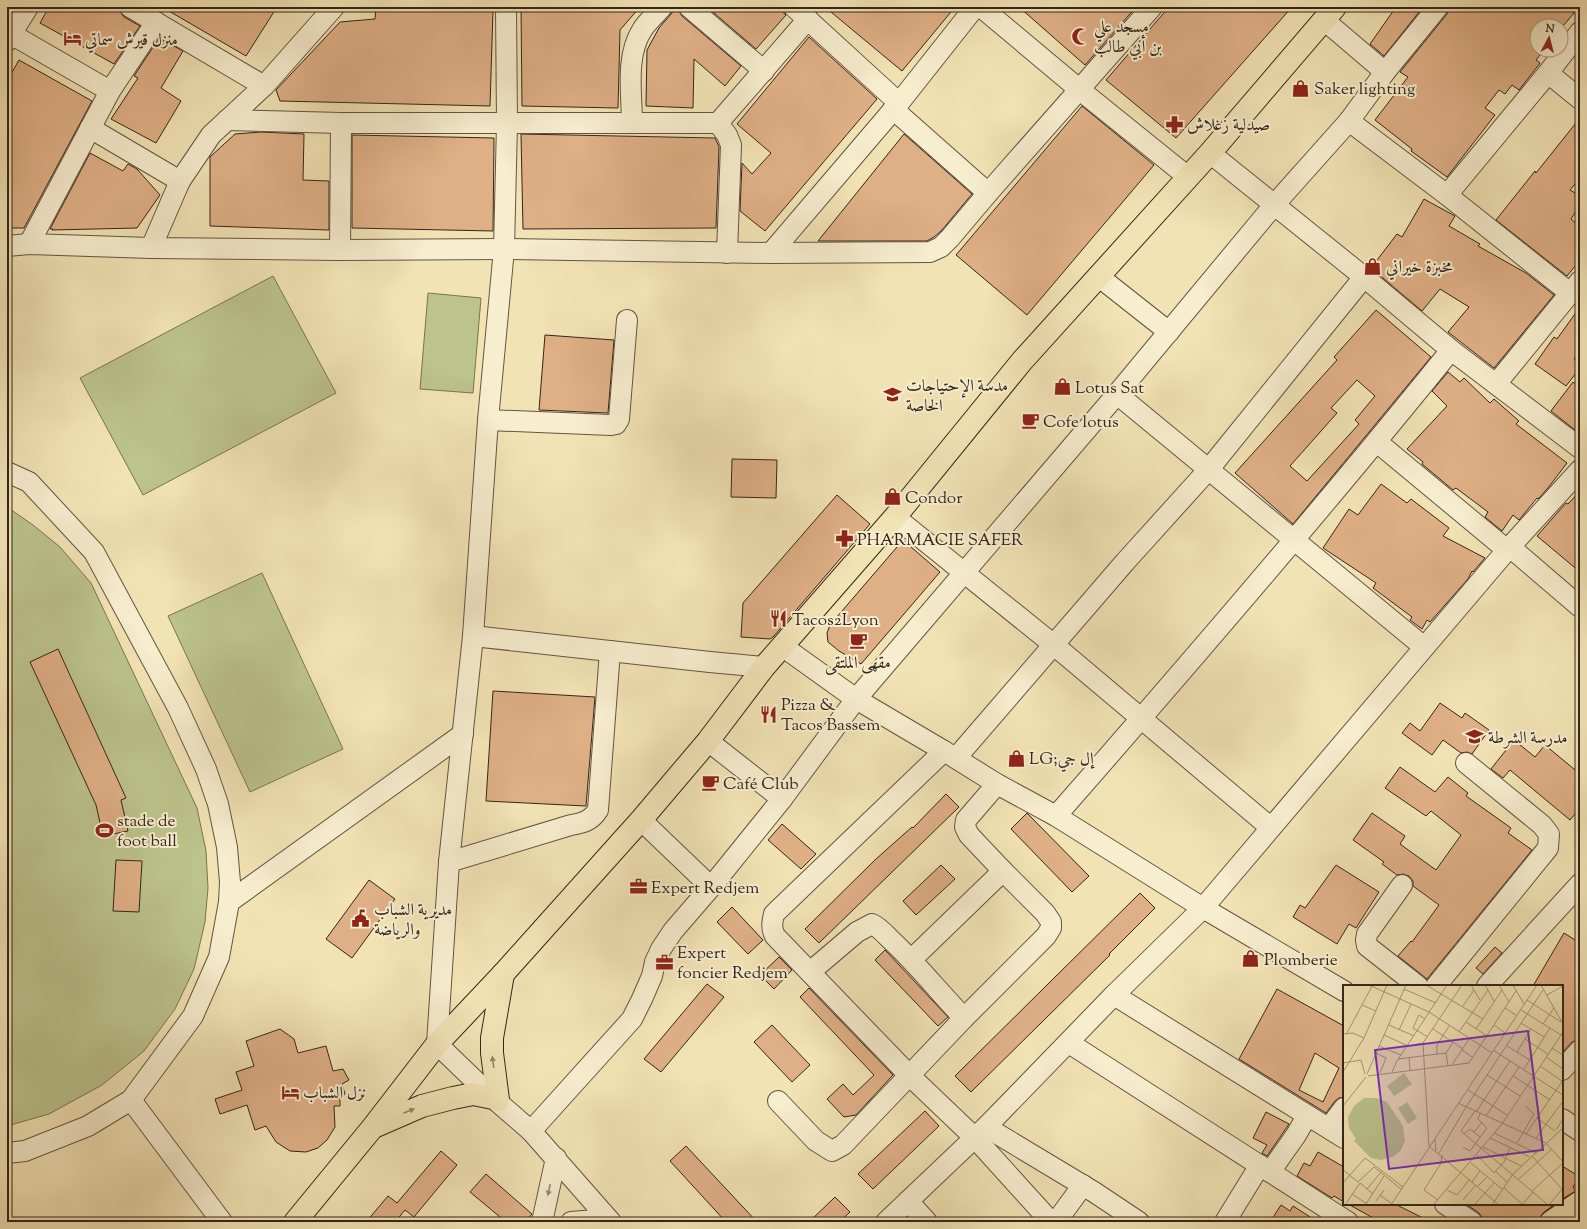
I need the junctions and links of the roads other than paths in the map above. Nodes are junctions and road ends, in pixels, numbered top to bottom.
1 (28, 7) edge
2 (130, 7) edge
3 (334, 7) edge
4 (506, 7) edge
5 (662, 7) edge
6 (689, 7) edge
7 (974, 7) edge
8 (981, 7) edge
9 (1152, 7) edge
10 (1438, 7) edge
11 (801, 13) edge
12 (1330, 13) edge
13 (156, 22) junction
14 (1580, 32) edge
15 (9, 37) edge
16 (764, 71) junction
17 (1385, 72) junction
18 (1548, 73) junction
19 (264, 86) junction
20 (1080, 90) junction
21 (110, 91) junction
22 (1580, 99) edge
23 (896, 106) junction
24 (227, 120) junction
25 (1349, 121) junction
26 (340, 123) junction
27 (632, 123) junction
28 (718, 123) junction
29 (507, 124) junction
30 (90, 128) junction
31 (1210, 153) junction
32 (1188, 177) junction
33 (180, 181) junction
34 (988, 193) junction
35 (1447, 195) junction
36 (1274, 206) junction
37 (28, 244) junction
38 (7, 246) edge
39 (151, 248) junction
40 (504, 249) junction
41 (340, 250) junction
42 (728, 253) junction
43 (771, 253) junction
44 (1098, 276) junction
45 (1364, 277) junction
46 (1575, 287) edge
47 (627, 320) dead end
48 (1169, 332) junction
49 (1451, 350) junction
50 (1496, 384) junction
51 (1117, 394) junction
52 (488, 420) junction
53 (1377, 442) junction
54 (1580, 448) edge
55 (1209, 469) junction
56 (1580, 470) edge
57 (7, 472) edge
58 (895, 517) junction
59 (1293, 540) junction
60 (1509, 548) junction
61 (965, 572) junction
62 (1580, 607) edge
63 (473, 636) junction
64 (1054, 645) junction
65 (782, 646) junction
66 (1424, 647) junction
67 (610, 651) junction
68 (764, 667) junction
69 (856, 699) junction
70 (1141, 719) junction
71 (463, 734) junction
72 (708, 742) junction
73 (950, 754) junction
74 (1466, 763) dead end
75 (997, 784) junction
76 (782, 799) junction
77 (1056, 816) junction
78 (641, 820) junction
79 (1270, 827) junction
80 (449, 862) junction
81 (1003, 871) junction
82 (1402, 885) dead end
83 (711, 887) junction
84 (1576, 896) edge
85 (229, 902) junction
86 (1203, 908) junction
87 (912, 959) junction
88 (810, 972) junction
89 (503, 974) junction
90 (1417, 985) edge
91 (1437, 985) edge
92 (1488, 985) edge
93 (1343, 990) edge
94 (1114, 995) junction
95 (964, 1018) junction
96 (1069, 1043) junction
97 (437, 1044) junction
98 (1580, 1050) edge
99 (1563, 1069) edge
100 (909, 1075) junction
101 (496, 1099) junction
102 (131, 1100) junction
103 (778, 1101) dead end
104 (1343, 1112) edge
105 (1307, 1116) junction
106 (1563, 1120) edge
107 (373, 1127) junction
108 (531, 1131) junction
109 (1580, 1131) edge
110 (980, 1133) junction
111 (1337, 1133) edge
112 (7, 1153) edge
113 (556, 1158) junction
114 (1265, 1168) junction
115 (1083, 1185) junction
116 (908, 1201) junction
117 (1580, 1202) edge
118 (1446, 1205) edge
119 (610, 1220) edge
120 (222, 1222) edge
121 (295, 1222) edge
122 (542, 1222) edge
123 (571, 1222) edge
124 (886, 1222) edge
125 (927, 1222) edge
126 (1051, 1222) edge
127 (1056, 1222) edge
128 (1139, 1222) edge
129 (1225, 1222) edge
130 (1348, 1222) edge
131 (1472, 1222) edge
132 (1551, 1222) edge

1 - 15 street
2 - 13 street
3 - 19 street
4 - 29 street
5 - 27 street
6 - 16 street
7 - 23 street
8 - 20 street
9 - 20 street
10 - 17 street
11 - 16 street
11 - 23 street
12 - 17 street
12 - 31 main road
13 - 19 street
13 - 21 street
14 - 18 street
15 - 21 street
16 - 28 street
17 - 25 street
18 - 22 street
18 - 35 street
19 - 24 street
20 - 32 street
20 - 34 street
21 - 30 street
23 - 34 street
23 - 43 street
24 - 26 street
24 - 33 street
25 - 35 street
25 - 36 street
26 - 29 street
26 - 41 street
27 - 28 street
27 - 29 street
28 - 42 street
29 - 40 street
30 - 33 street
30 - 37 street
31 - 32 main road
31 - 36 street
32 - 44 main road
33 - 39 street
34 - 43 street
35 - 46 street
36 - 45 street
36 - 48 street
37 - 38 street
37 - 39 street
39 - 41 street
40 - 41 street
40 - 42 street
40 - 52 street
42 - 43 street
44 - 48 street
44 - 58 main road
45 - 49 street
45 - 55 street
46 - 50 street
47 - 52 street
48 - 51 street
49 - 50 street
49 - 53 street
50 - 54 street
51 - 55 street
51 - 61 street
52 - 63 street
53 - 59 street
53 - 60 street
55 - 59 street
55 - 64 street
56 - 60 street
57 - 85 street
58 - 61 street
58 - 65 main road
59 - 66 street
59 - 70 street
60 - 62 street
60 - 66 street
61 - 64 street
61 - 69 street
63 - 67 street
63 - 71 street
64 - 70 street
64 - 73 street
65 - 68 main road
65 - 69 street
66 - 79 street
67 - 68 street
67 - 80 street
68 - 72 main road
69 - 73 street
69 - 76 street
70 - 77 street
70 - 79 street
71 - 80 street
71 - 85 street
72 - 76 street
72 - 78 main road
73 - 75 street
73 - 88 street
74 - 91 street
75 - 77 street
75 - 81 street
76 - 83 street
77 - 86 street
78 - 83 street
78 - 89 main road
79 - 86 street
80 - 97 street
81 - 87 street
81 - 95 street
82 - 90 street
83 - 108 street
84 - 92 street
85 - 102 street
86 - 93 street
86 - 94 street
87 - 88 street
87 - 95 street
88 - 100 street
89 - 97 main road
101 -> 89 main road
94 - 96 street
94 - 105 street
95 - 100 street
96 - 110 street
96 - 114 street
97 - 101 street
97 - 107 main road
98 - 99 street
100 - 103 street
100 - 110 street
107 -> 101 main road
101 - 108 street
102 - 112 street
102 - 120 street
104 - 111 street
105 - 111 street
105 - 114 street
106 - 109 street
107 - 121 main road
108 - 113 street
110 - 115 street
110 - 116 street
110 - 126 street
113 - 119 street
113 -> 122 street
114 - 129 street
114 - 130 street
115 - 127 street
115 - 128 street
116 - 124 street
116 - 125 street
117 - 132 main road
118 - 131 street
119 - 123 street

